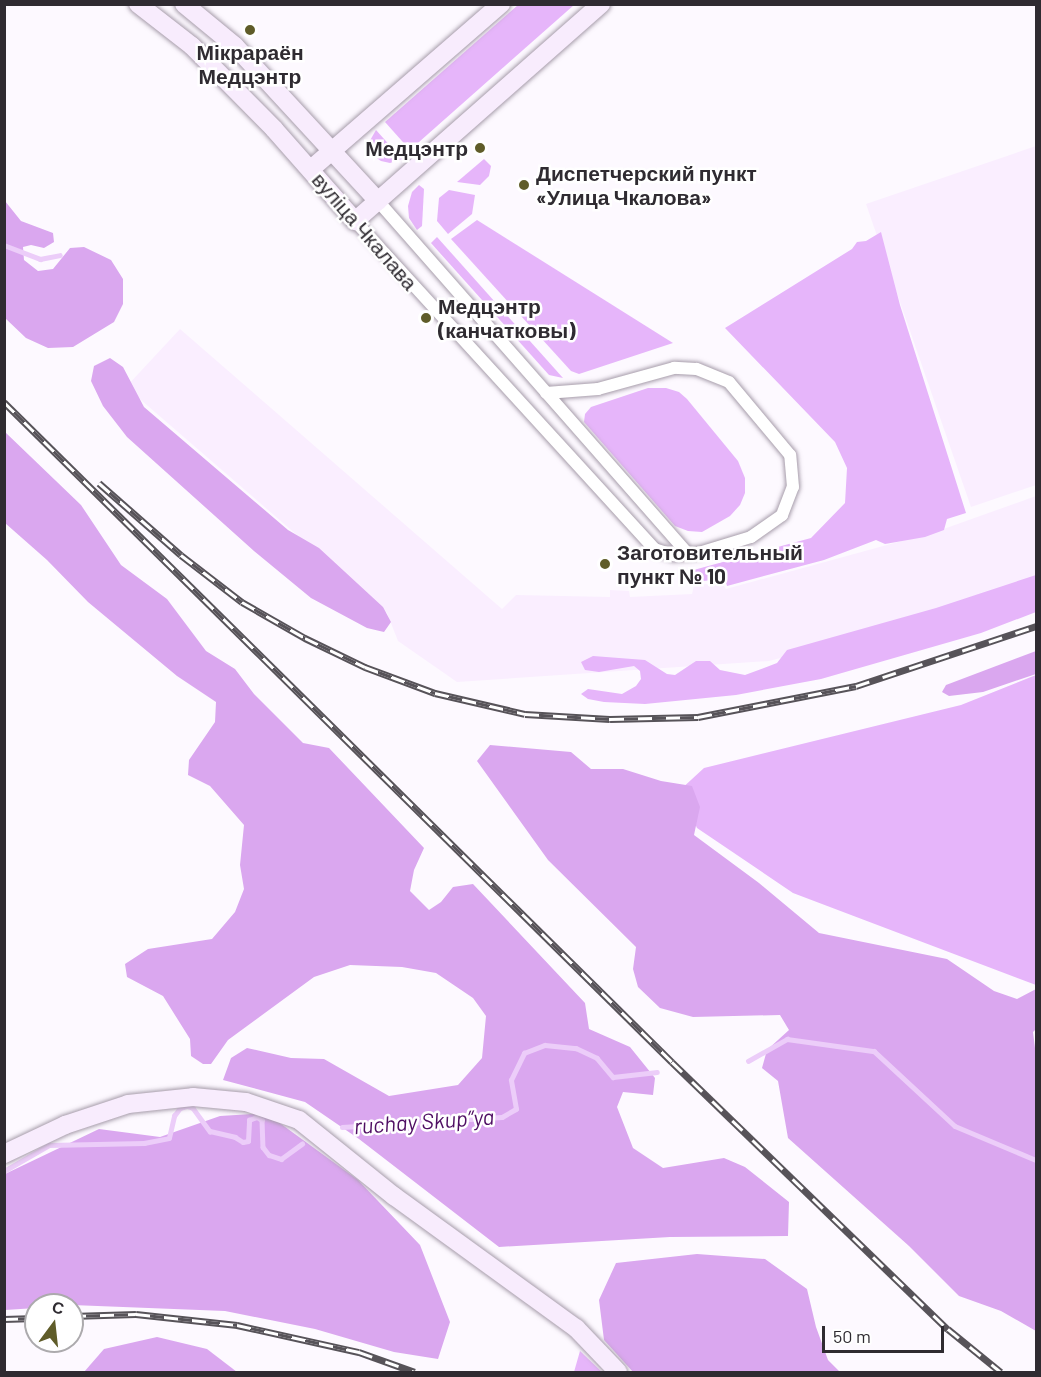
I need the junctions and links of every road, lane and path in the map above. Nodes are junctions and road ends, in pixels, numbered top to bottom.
1 (138, 4) edge
2 (184, 4) edge
3 (501, 4) edge
4 (601, 4) edge
5 (333, 150) junction
6 (310, 169) junction
7 (378, 201) junction
8 (355, 220) junction
9 (546, 393) junction
10 (688, 554) junction
11 (4, 1154) edge
12 (618, 1372) edge

1 - 6 main road, вуліца Чкалава
2 - 5 main road, вуліца Чкалава
3 - 5 main road
4 - 7 main road
5 - 6 main road
5 - 7 main road, вуліца Чкалава
6 - 8 main road, вуліца Чкалава
7 - 8 main road
7 - 9 street, вуліца Чкалава
8 - 10 street, вуліца Чкалава
9 - 10 street, вуліца Чкалава
9 - 10 street, вуліца Чкалава
11 - 12 main road

